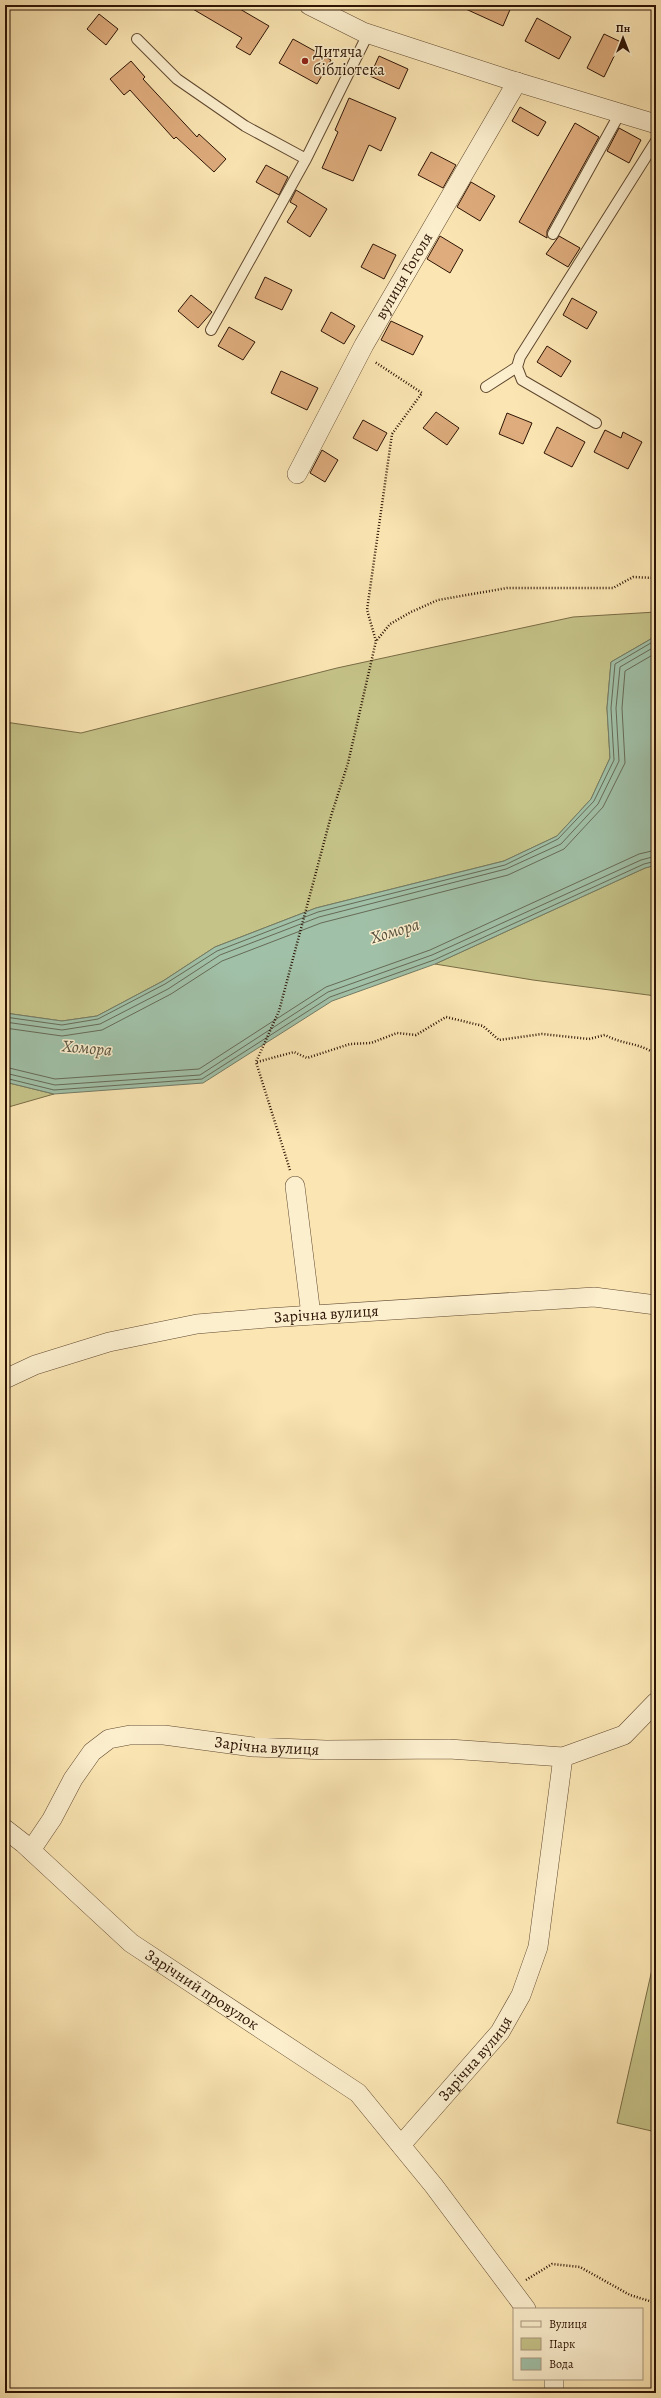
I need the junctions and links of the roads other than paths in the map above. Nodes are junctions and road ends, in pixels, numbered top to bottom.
1 (309, 5) edge
2 (368, 34) junction
3 (137, 39) dead end
4 (517, 82) junction
5 (620, 113) junction
6 (656, 124) edge
7 (656, 141) edge
8 (306, 159) junction
9 (553, 234) dead end
10 (211, 330) dead end
11 (517, 367) junction
12 (486, 387) dead end
13 (596, 423) dead end
14 (297, 474) dead end
15 (295, 1186) road end
16 (656, 1305) edge
17 (311, 1315) junction
18 (5, 1379) edge
19 (656, 1702) edge
20 (563, 1757) junction
21 (5, 1829) edge
22 (31, 1850) junction
23 (400, 2145) junction
24 (525, 2308) edge
25 (554, 2380) edge
26 (554, 2393) edge

1 - 2 street
2 - 4 street
2 - 8 lane
3 - 8 lane
4 - 5 street
4 - 14 street, вулиця Гоголя
5 - 6 street
5 - 9 lane
7 - 11 lane
8 - 10 lane
11 - 12 lane
11 - 13 lane
15 - 17 street
16 - 17 street, Зарічна вулиця
17 - 18 street, Зарічна вулиця
19 - 20 street, Зарічна вулиця
20 - 22 street, Зарічна вулиця
20 - 23 street, Зарічна вулиця
21 - 22 street, Зарічний провулок
22 - 23 street, Зарічний провулок
23 - 24 street
25 - 26 street

